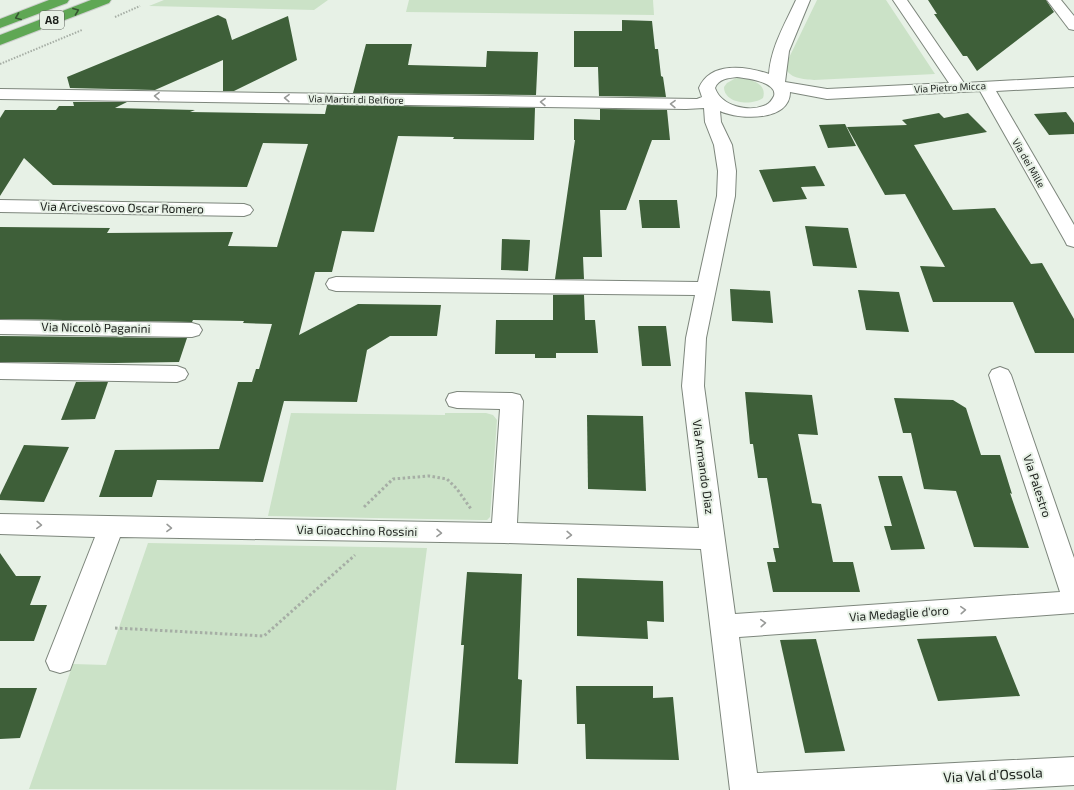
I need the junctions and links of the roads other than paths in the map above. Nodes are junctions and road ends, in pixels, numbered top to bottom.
1 (62, 0) edge
2 (104, 0) edge
3 (803, 0) edge
4 (900, 0) edge
5 (1054, 0) edge
6 (0, 24) edge
7 (1074, 26) edge
8 (0, 40) edge
9 (780, 50) junction
10 (737, 72) junction
11 (1074, 82) edge
12 (777, 85) junction
13 (985, 86) junction
14 (959, 87) junction
15 (0, 94) edge
16 (827, 94) junction
17 (711, 99) junction
18 (776, 105) junction
19 (754, 112) junction
20 (730, 134) junction
21 (0, 206) edge
22 (244, 210) dead end
23 (1074, 241) edge
24 (336, 284) dead end
25 (706, 289) junction
26 (0, 327) edge
27 (192, 330) dead end
28 (0, 371) edge
29 (177, 374) dead end
30 (1000, 375) dead end
31 (457, 400) dead end
32 (0, 524) edge
33 (111, 527) junction
34 (504, 533) junction
35 (713, 539) junction
36 (1074, 596) edge
37 (1074, 602) edge
38 (724, 626) junction
39 (60, 661) dead end
40 (1074, 771) edge
41 (745, 789) edge

1 -> 6 highway, A8
8 -> 2 highway, A8
3 - 9 street
4 - 14 street
5 - 7 street
9 - 10 street, Via Armando Diaz
9 - 12 street
10 - 12 street, Via Armando Diaz
10 - 17 street, Via Armando Diaz
11 - 13 street, Via Pietro Micca
12 - 16 street, Via Pietro Micca
12 - 18 street
13 - 14 street, Via Pietro Micca
13 - 23 street, Via dei Mille
14 - 16 street, Via Pietro Micca
17 -> 15 street, Via Martiri di Belfiore
16 - 18 street, Via Pietro Micca
17 - 19 street
17 - 20 street, Via Armando Diaz
18 - 19 street
19 - 20 street
20 - 25 street, Via Armando Diaz
21 - 22 street, Via Arcivescovo Oscar Romero
24 - 25 street
25 - 35 street, Via Armando Diaz
26 - 27 street, Via Niccolò Paganini
28 - 29 street
30 - 36 street, Via Palestro
31 - 34 street
32 -> 33 street, Via Gioacchino Rossini
33 -> 34 street, Via Gioacchino Rossini
33 - 39 street
34 -> 35 street, Via Gioacchino Rossini
35 - 38 street, Via Armando Diaz
38 -> 37 street, Via Medaglie d'oro
38 - 41 street, Via Armando Diaz
40 - 41 street, Via Val d'Ossola

